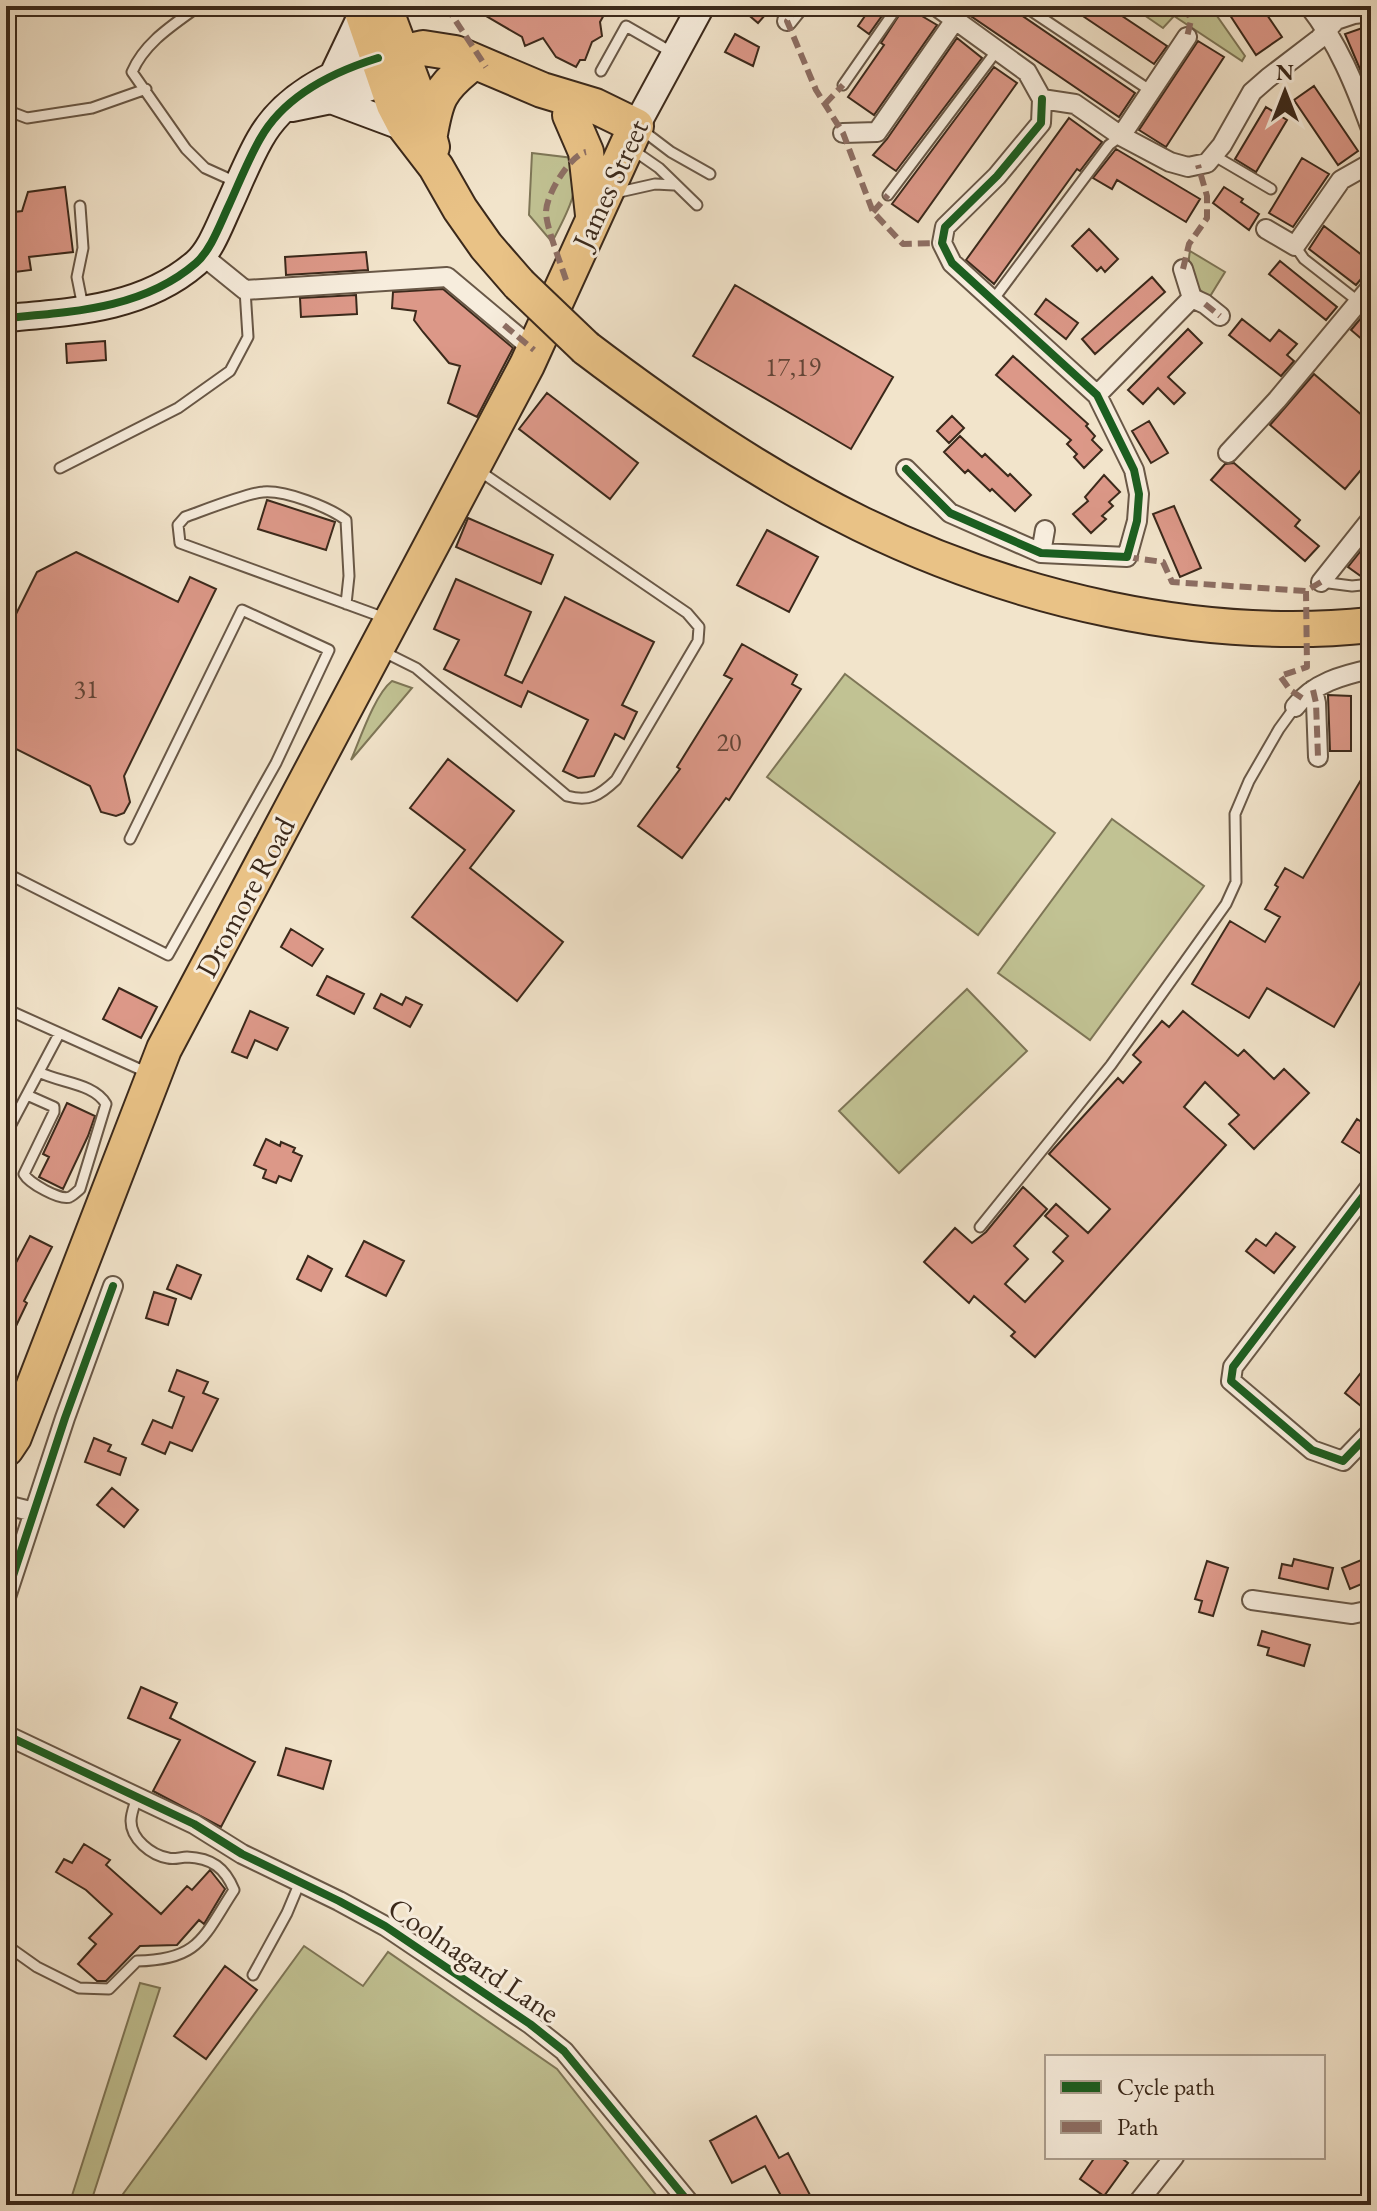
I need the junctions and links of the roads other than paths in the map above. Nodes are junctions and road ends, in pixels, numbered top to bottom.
1 (199, 6) edge
2 (701, 6) edge
3 (799, 6) edge
4 (898, 6) edge
5 (936, 6) edge
6 (1024, 6) edge
7 (1309, 6) edge
8 (374, 8) edge
9 (1371, 12) edge
10 (955, 20) junction
11 (787, 21) dead end
12 (1327, 29) junction
13 (1187, 37) dead end
14 (998, 49) junction
15 (673, 53) junction
16 (469, 63) junction
17 (394, 67) junction
18 (601, 71) dead end
19 (843, 85) dead end
20 (332, 87) junction
21 (146, 89) junction
22 (542, 90) junction
23 (1151, 91) junction
24 (1042, 99) junction
25 (6, 110) edge
26 (570, 115) junction
27 (1371, 129) edge
28 (418, 131) junction
29 (843, 133) dead end
30 (631, 135) junction
31 (1121, 136) junction
32 (1213, 155) junction
33 (1371, 163) edge
34 (710, 174) dead end
35 (239, 183) junction
36 (674, 185) junction
37 (1271, 189) dead end
38 (888, 195) dead end
39 (697, 205) dead end
40 (80, 206) dead end
41 (599, 207) junction
42 (1266, 229) dead end
43 (1295, 246) junction
44 (203, 256) junction
45 (1183, 269) dead end
46 (1371, 287) edge
47 (245, 290) junction
48 (993, 300) junction
49 (1359, 302) junction
50 (84, 310) junction
51 (6, 318) edge
52 (530, 357) junction
53 (1097, 395) junction
54 (1228, 453) dead end
55 (474, 467) junction
56 (60, 468) dead end
57 (906, 469) dead end
58 (1371, 519) edge
59 (1045, 530) dead end
60 (1041, 553) junction
61 (1321, 582) joint
62 (1371, 584) edge
63 (346, 604) junction
64 (1371, 625) edge
65 (385, 635) junction
66 (1371, 669) edge
67 (1313, 690) junction
68 (1295, 707) joint
69 (1318, 757) dead end
70 (130, 839) dead end
71 (6, 873) edge
72 (6, 1009) edge
73 (59, 1034) junction
74 (39, 1072) junction
75 (153, 1075) junction
76 (27, 1095) junction
77 (6, 1134) edge
78 (1371, 1186) edge
79 (980, 1227) dead end
80 (113, 1286) dead end
81 (1371, 1432) edge
82 (6, 1449) edge
83 (6, 1505) edge
84 (34, 1512) junction
85 (6, 1597) edge
86 (1252, 1600) dead end
87 (1371, 1610) edge
88 (6, 1735) edge
89 (137, 1797) junction
90 (300, 1882) junction
91 (6, 1945) edge
92 (253, 1975) dead end
93 (1172, 2159) edge
94 (691, 2205) edge
95 (1136, 2205) edge

1 - 21 lane
2 - 15 street, James Street
3 - 11 street
4 - 19 lane
5 - 10 street
6 - 23 lane
7 - 12 street
8 - 16 highway
8 - 17 highway
8 - 20 street
9 - 12 street
10 - 14 street
10 - 29 street
12 - 27 street
12 - 32 street
13 - 23 street
14 - 24 street
14 - 38 lane
15 - 18 lane
15 - 30 street, James Street
16 - 17 highway
16 - 22 highway
16 - 28 highway
17 - 20 street
17 - 28 highway
20 - 28 street
20 - 35 street
21 - 25 lane
21 - 35 lane
22 - 26 highway
22 - 30 highway
23 - 31 street
24 - 31 street
24 - 48 street
26 - 30 highway
26 - 41 highway
28 - 64 highway, bridge
30 - 34 lane
30 - 36 lane
30 - 41 highway, James Street
31 - 32 street
31 - 48 lane
32 - 37 lane
33 - 43 street
35 - 44 street
36 - 39 lane
36 - 41 lane
40 - 50 lane
41 - 52 highway, James Street
42 - 43 street
43 - 49 lane
44 - 47 street
44 - 50 street
45 - 53 street
46 - 49 street
47 - 52 street
47 - 56 lane
48 - 53 street
49 - 54 street
50 - 51 street
52 - 55 highway, Dromore Road
53 - 60 street
55 - 65 highway, Dromore Road
55 - 65 lane
57 - 60 street
58 - 61 street
59 - 60 street
61 - 62 lane
63 - 63 lane
63 - 65 lane
65 - 75 highway, Dromore Road
66 - 67 street
67 - 68 street
67 - 69 street
68 - 79 lane
70 - 71 lane
72 - 73 lane
73 - 74 lane
73 - 75 lane
74 - 76 lane
74 - 76 lane
75 - 82 highway, Dromore Road
76 - 77 lane
78 - 81 street
80 - 84 street
83 - 84 street
84 - 85 street
86 - 87 street
88 - 89 street, Coolnagard Lane
89 - 90 street, Coolnagard Lane
89 - 91 lane
90 - 92 lane
90 - 94 street, Coolnagard Lane
93 - 95 street

